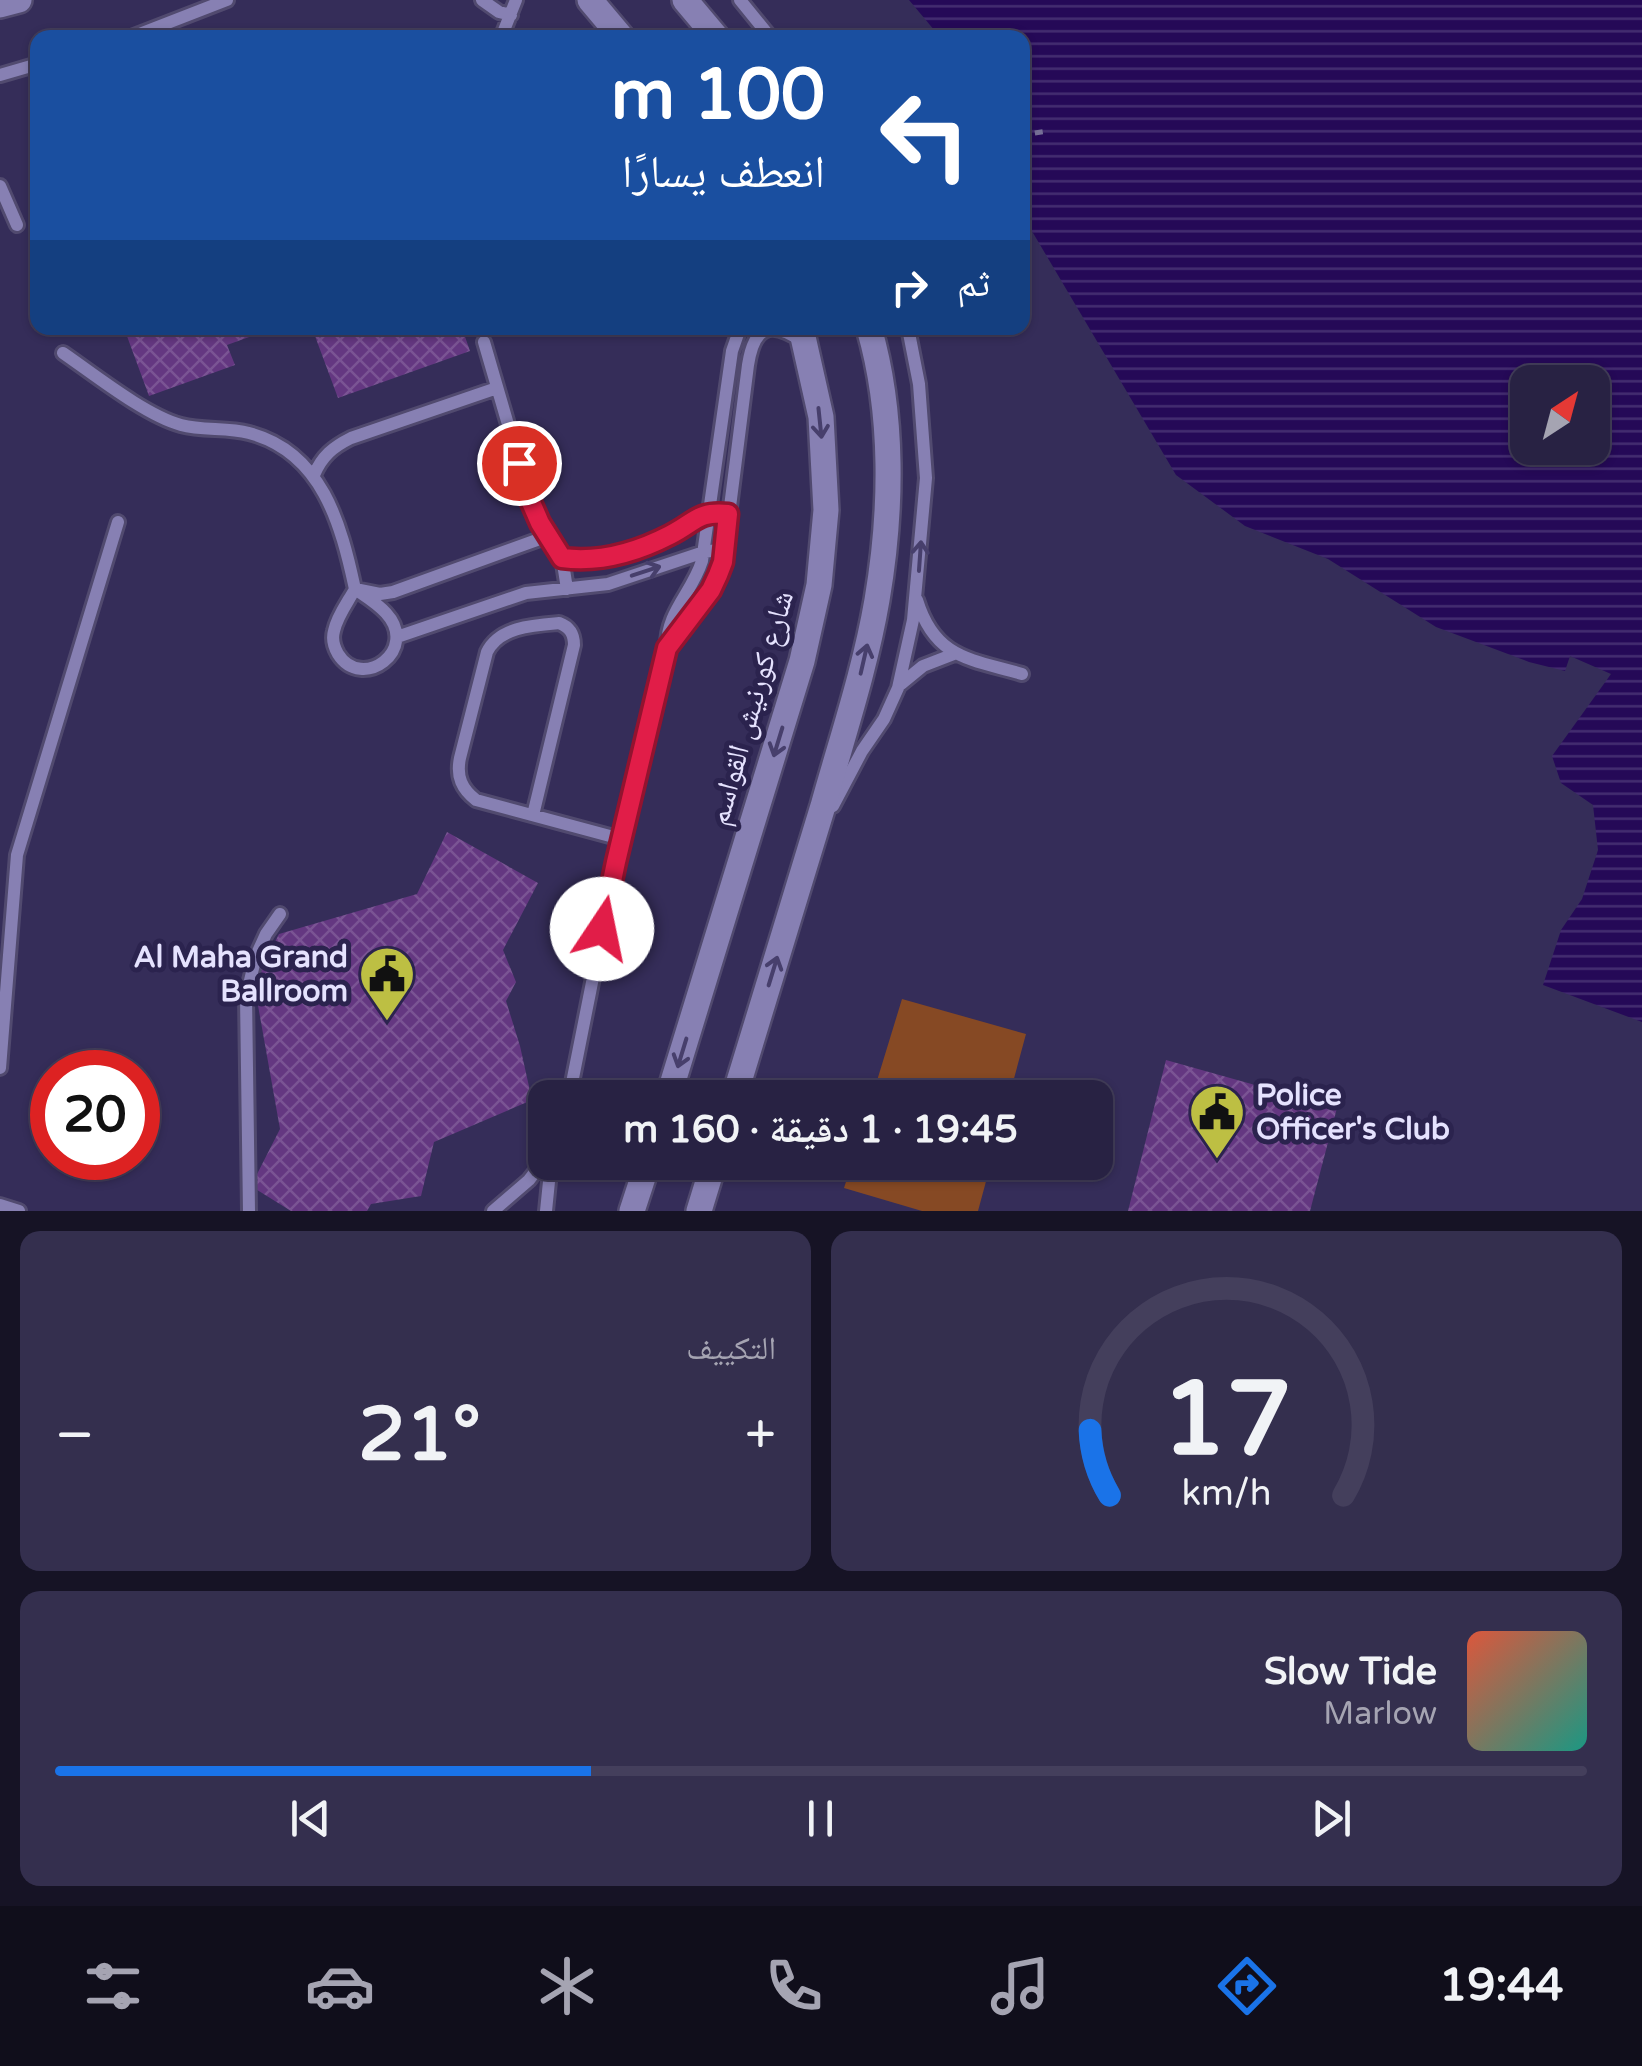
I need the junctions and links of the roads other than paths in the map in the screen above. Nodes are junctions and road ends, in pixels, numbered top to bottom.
1 (227, 0) edge
2 (482, 0) edge
3 (516, 0) edge
4 (590, 0) edge
5 (685, 0) edge
6 (740, 0) edge
7 (511, 15) junction
8 (150, 30) edge
9 (504, 30) edge
10 (615, 30) edge
11 (710, 30) edge
12 (764, 30) edge
13 (30, 66) edge
14 (0, 75) edge
15 (0, 186) edge
16 (17, 225) dead end
17 (738, 335) edge
18 (760, 335) edge
19 (803, 335) edge
20 (872, 335) edge
21 (909, 335) edge
22 (484, 342) dead end
23 (63, 354) dead end
24 (498, 388) junction
25 (314, 475) junction
26 (708, 512) junction
27 (728, 514) junction
28 (118, 522) dead end
29 (548, 536) junction
30 (724, 549) junction
31 (704, 552) junction
32 (562, 558) junction
33 (354, 589) junction
34 (567, 589) junction
35 (916, 598) junction
36 (397, 637) junction
37 (667, 648) junction
38 (954, 654) junction
39 (1022, 674) dead end
40 (898, 688) junction
41 (533, 815) junction
42 (621, 839) junction
43 (803, 873) junction
44 (280, 914) dead end
45 (0, 1068) edge
46 (573, 1080) edge
47 (674, 1080) edge
48 (740, 1080) edge
49 (529, 1180) edge
50 (547, 1180) edge
51 (642, 1180) edge
52 (708, 1180) edge
53 (0, 1206) edge
54 (19, 1211) edge
55 (249, 1211) edge
56 (493, 1211) edge
57 (546, 1211) edge
58 (632, 1211) edge
59 (698, 1211) edge

1 - 8 lane
2 - 7 lane
3 - 7 lane
4 - 10 main road
5 - 11 main road
6 - 12 lane
7 - 9 lane
13 - 14 lane
15 - 16 lane
17 - 26 lane
18 - 27 lane
19 -> 47 main road, شارع كورنيش القواسم
43 -> 20 main road
35 -> 21 lane
22 - 24 lane
23 - 25 lane
24 - 25 lane
24 - 29 lane
25 - 33 lane
26 - 27 lane
26 - 31 lane
26 - 32 lane
27 - 30 lane
28 - 45 lane
29 - 32 lane
29 - 33 lane
30 - 31 lane
30 - 37 lane
34 -> 31 lane
31 - 37 lane
32 - 34 lane
33 - 36 lane
33 - 36 lane
34 - 36 lane
35 - 38 lane
35 - 40 lane
37 - 42 lane
38 - 39 lane
38 - 40 lane
40 - 43 lane
41 - 41 lane
41 - 42 lane
42 - 46 lane
48 -> 43 main road
44 - 55 lane
49 - 56 lane
50 - 57 lane
51 - 58 main road
52 - 59 main road
53 - 54 lane

